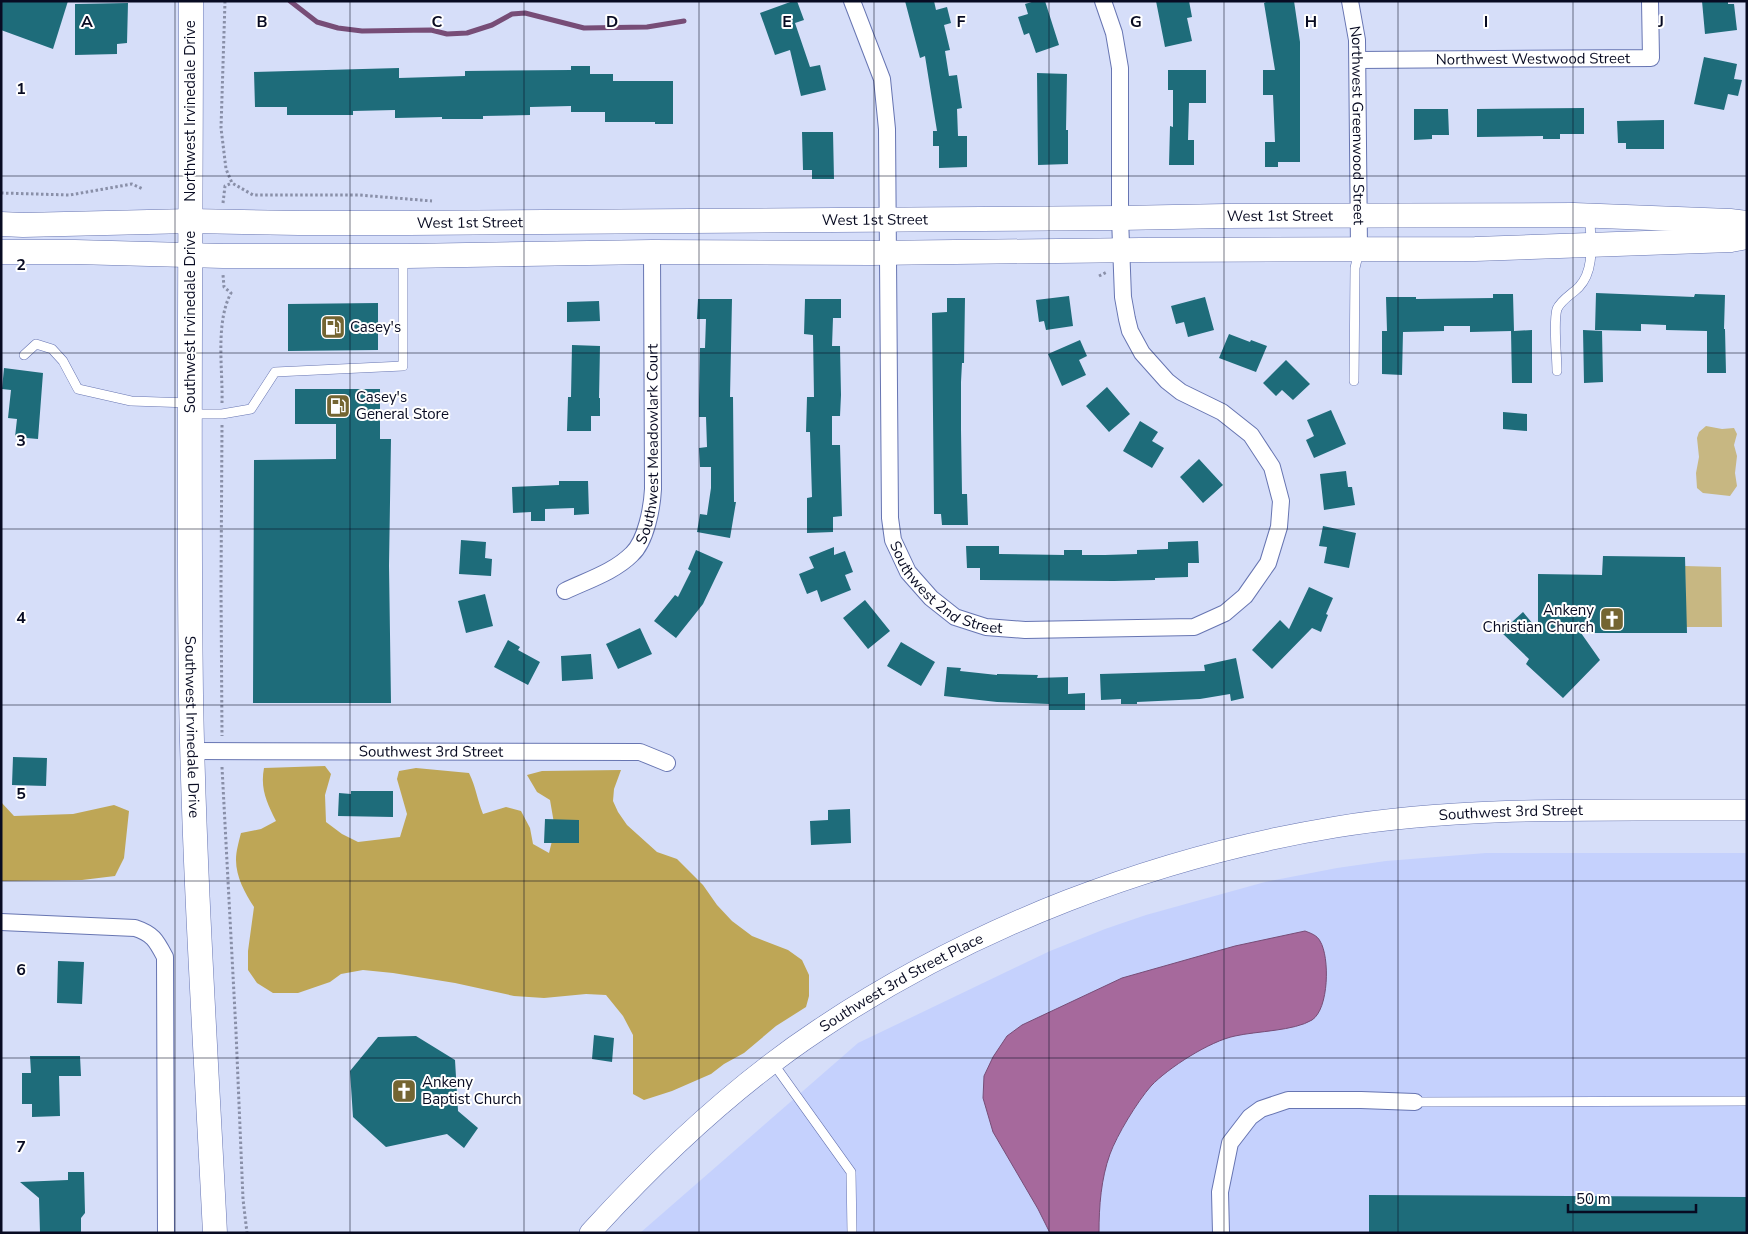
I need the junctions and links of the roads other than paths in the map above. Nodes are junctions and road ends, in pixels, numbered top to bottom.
1 (191, 1) edge
2 (852, 1) edge
3 (1103, 1) edge
4 (1350, 1) edge
5 (1650, 1) edge
6 (1358, 60) junction
7 (1359, 216) junction
8 (1590, 216) junction
9 (1120, 218) junction
10 (888, 220) junction
11 (190, 221) junction
12 (1, 224) edge
13 (1747, 224) edge
14 (1747, 237) edge
15 (1590, 246) junction
16 (1359, 249) junction
17 (1122, 250) junction
18 (1, 252) edge
19 (652, 252) junction
20 (888, 252) junction
21 (189, 256) junction
22 (403, 256) junction
23 (24, 356) dead end
24 (1557, 371) dead end
25 (1354, 381) dead end
26 (190, 408) junction
27 (565, 591) dead end
28 (193, 751) junction
29 (667, 763) dead end
30 (1747, 810) edge
31 (1276, 838) joint
32 (1, 922) edge
33 (773, 1063) junction
34 (1747, 1101) edge
35 (1415, 1102) joint
36 (166, 1233) edge
37 (215, 1233) edge
38 (590, 1233) edge
39 (852, 1233) edge
40 (1221, 1233) edge

1 - 11 main road, Northwest Irvinedale Drive
2 - 10 street, Southwest 2nd Street
3 - 9 street, Southwest 2nd Street
4 - 6 street, Northwest Greenwood Street
5 - 6 street, Northwest Westwood Street
6 - 7 street, Northwest Greenwood Street
7 - 8 main road, West 1st Street
7 - 9 main road, West 1st Street
7 - 16 street, Northwest Greenwood Street
8 - 13 main road, West 1st Street
8 - 15 lane
9 - 10 main road, West 1st Street
9 - 17 street, Southwest 2nd Street
10 - 11 main road, West 1st Street
10 - 20 street, Southwest 2nd Street
11 - 12 main road, West 1st Street
11 - 21 main road, Southwest Irvinedale Drive
14 - 15 main road
15 - 16 main road
15 - 24 lane
16 - 17 main road
16 - 25 lane
17 - 20 main road
17 - 20 street, Southwest 2nd Street
18 - 21 main road
19 - 20 main road
19 - 22 main road
19 - 27 street, Southwest Meadowlark Court
21 - 22 main road
21 - 26 main road, Southwest Irvinedale Drive
22 - 26 lane
23 - 26 lane
26 - 28 main road, Southwest Irvinedale Drive
28 - 29 street, Southwest 3rd Street
28 - 37 main road, Southwest Irvinedale Drive
30 - 31 street, Southwest 3rd Street
31 - 33 street, Southwest 3rd Street Place
32 - 36 street
33 - 38 street, Southwest 3rd Street Place
33 - 39 lane
34 - 35 lane
35 - 40 street

